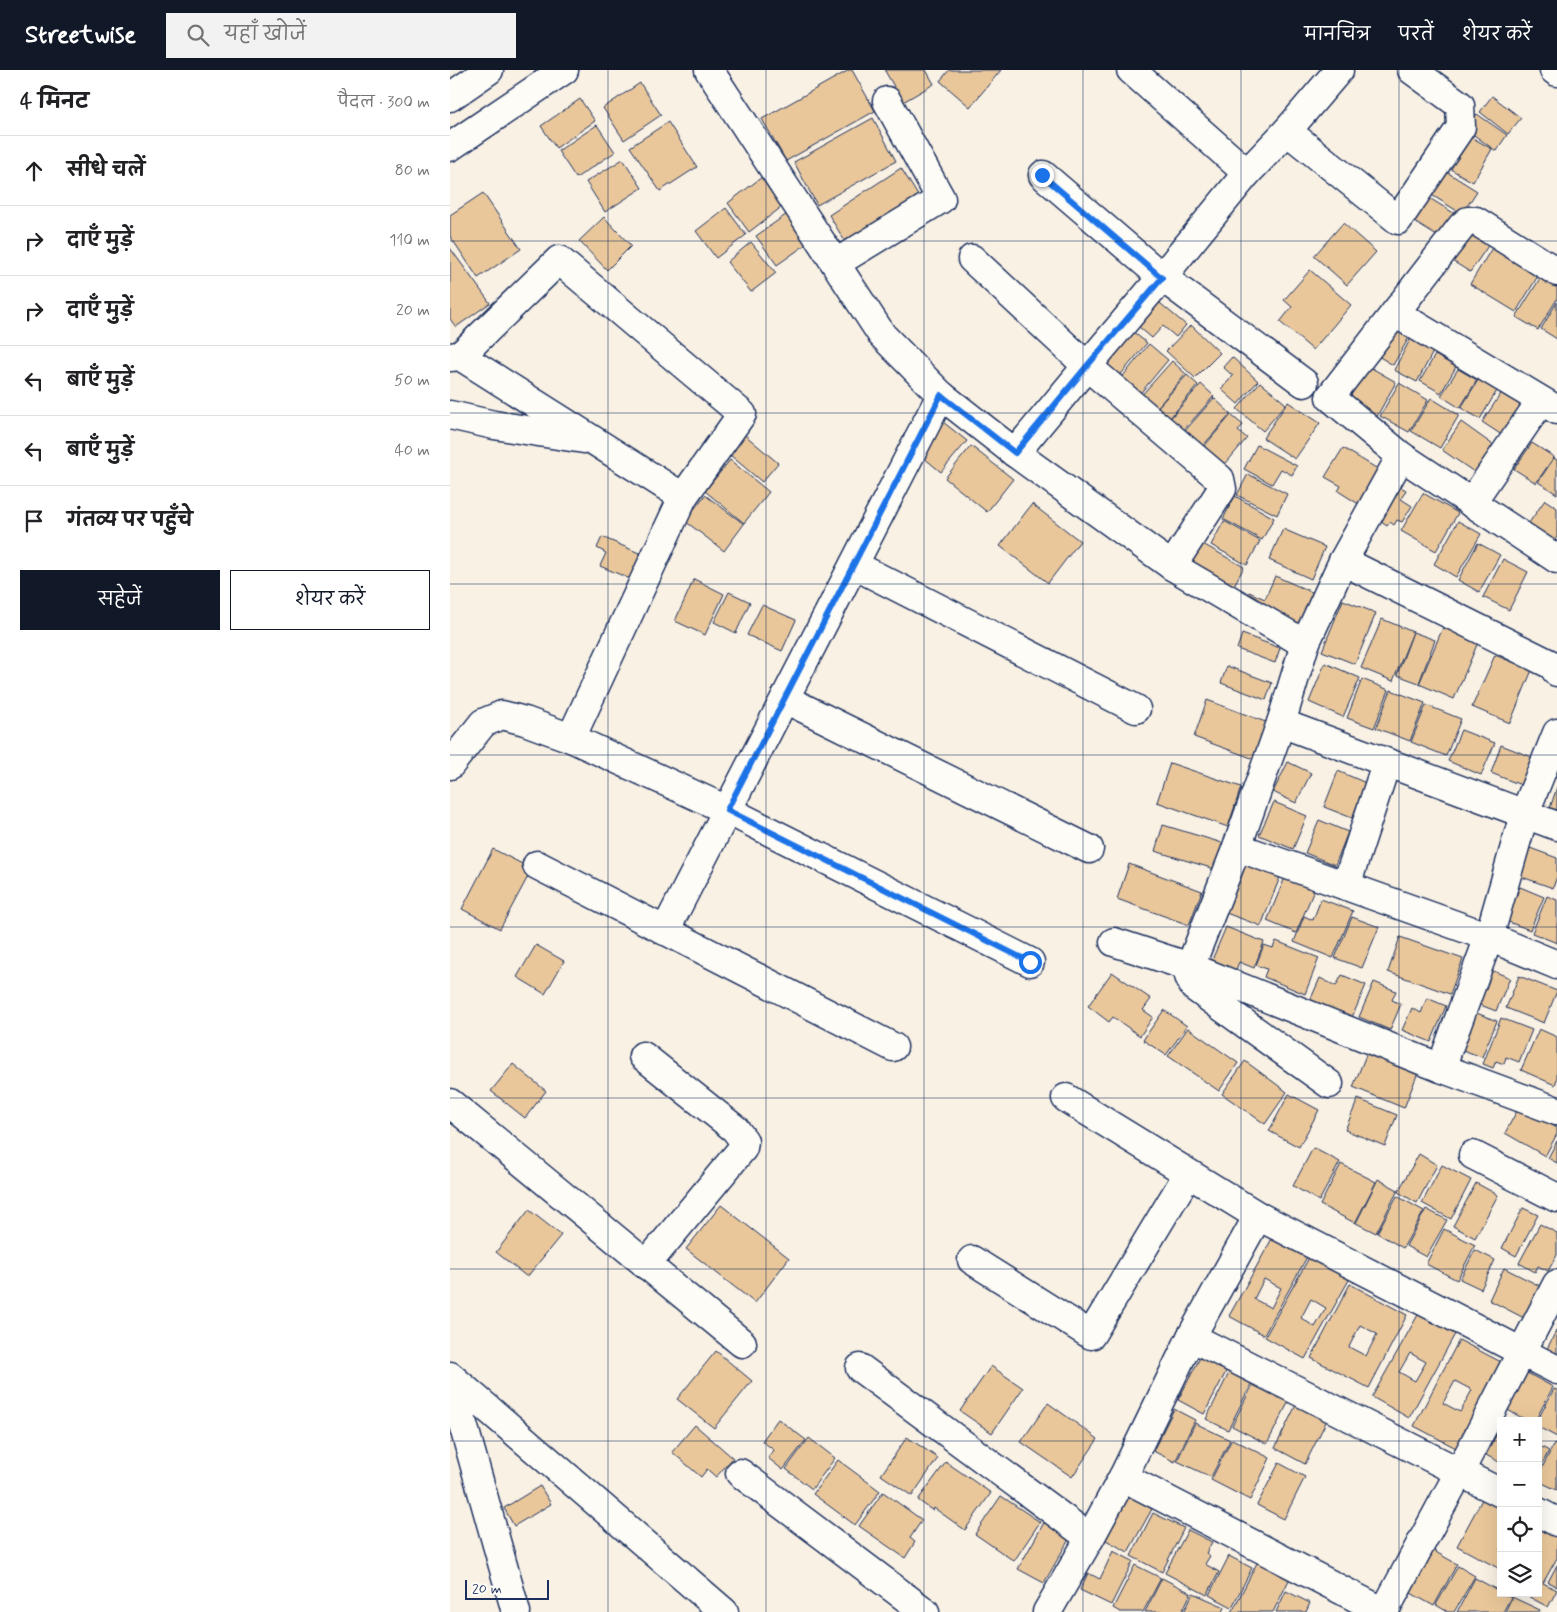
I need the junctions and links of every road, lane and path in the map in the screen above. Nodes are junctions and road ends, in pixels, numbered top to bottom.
1 (489, 70) edge
2 (564, 70) edge
3 (709, 70) edge
4 (1131, 70) edge
5 (1339, 70) edge
6 (1412, 70) edge
7 (450, 97) edge
8 (887, 101) dead end
9 (1287, 131) junction
10 (450, 147) edge
11 (1247, 173) junction
12 (1042, 175) dead end
13 (972, 259) dead end
14 (836, 263) junction
15 (1557, 272) edge
16 (1162, 278) junction
17 (1395, 313) junction
18 (455, 356) edge
19 (1087, 366) junction
20 (1304, 383) dead end
21 (941, 395) junction
22 (1549, 405) edge
23 (450, 415) edge
24 (594, 441) junction
25 (1015, 453) junction
26 (1401, 456) junction
27 (683, 498) junction
28 (1471, 503) junction
29 (1557, 559) edge
30 (1343, 561) junction
31 (854, 564) junction
32 (1172, 566) junction
33 (1305, 644) junction
34 (1557, 672) edge
35 (785, 699) junction
36 (1136, 709) dead end
37 (1281, 723) junction
38 (1557, 733) edge
39 (571, 738) junction
40 (450, 764) edge
41 (1386, 764) junction
42 (727, 810) junction
43 (1524, 815) junction
44 (1557, 826) edge
45 (1237, 847) junction
46 (1089, 849) dead end
47 (537, 865) dead end
48 (1346, 886) junction
49 (665, 931) junction
50 (1489, 937) junction
51 (1114, 942) dead end
52 (1030, 962) dead end
53 (1557, 965) edge
54 (1190, 967) junction
55 (893, 1047) dead end
56 (644, 1056) dead end
57 (1441, 1068) junction
58 (1330, 1084) dead end
59 (1066, 1098) dead end
60 (450, 1103) edge
61 (1557, 1110) edge
62 (1473, 1155) dead end
63 (1188, 1174) junction
64 (1557, 1198) edge
65 (1258, 1216) junction
66 (972, 1260) dead end
67 (646, 1265) junction
68 (1557, 1284) edge
69 (1191, 1337) junction
70 (742, 1344) dead end
71 (1520, 1352) junction
72 (860, 1368) dead end
73 (1557, 1370) edge
74 (450, 1377) edge
75 (1460, 1471) junction
76 (740, 1473) dead end
77 (1123, 1477) junction
78 (1497, 1491) edge
79 (1542, 1514) edge
80 (1557, 1522) edge
81 (1090, 1538) junction
82 (516, 1612) edge
83 (724, 1612) edge
84 (925, 1612) edge
85 (1047, 1612) edge

1 - 7 street
2 - 10 street
3 - 14 street
4 - 11 street
5 - 9 street
6 - 9 street
8 - 14 street
9 - 11 street
11 - 16 street
12 - 16 street
13 - 19 street
14 - 21 street
15 - 17 street
16 - 19 street
16 - 20 street
17 - 22 street
17 - 26 street
18 - 24 street
18 - 27 street
19 - 25 street
19 - 32 street
21 - 25 street
21 - 31 street
22 - 28 street
23 - 24 street
24 - 27 street
25 - 32 street
26 - 28 street
26 - 30 street
27 - 39 street
28 - 29 street
30 - 33 street
30 - 34 street
31 - 35 street
31 - 36 street
32 - 33 street
33 - 37 street
35 - 42 street
35 - 46 street
37 - 41 street
37 - 45 street
38 - 43 street
39 - 40 street
39 - 42 street
41 - 43 street
41 - 48 street
42 - 49 street
42 - 52 street
43 - 44 street
43 - 50 street
45 - 48 street
45 - 54 street
47 - 49 street
48 - 50 street
49 - 55 street
50 - 53 street
50 - 57 street
51 - 54 street
54 - 57 street
54 - 58 street
56 - 67 street
57 - 61 street
59 - 63 street
60 - 67 street
62 - 64 street
63 - 65 street
63 - 66 street
65 - 69 street
65 - 71 street
67 - 70 street
68 - 71 street
69 - 75 street
69 - 77 street
71 - 73 street
71 - 75 street
72 - 81 street
74 - 82 street
74 - 83 street
75 - 77 street
75 - 78 street
76 - 84 street
77 - 81 street
79 - 80 street
81 - 85 street

